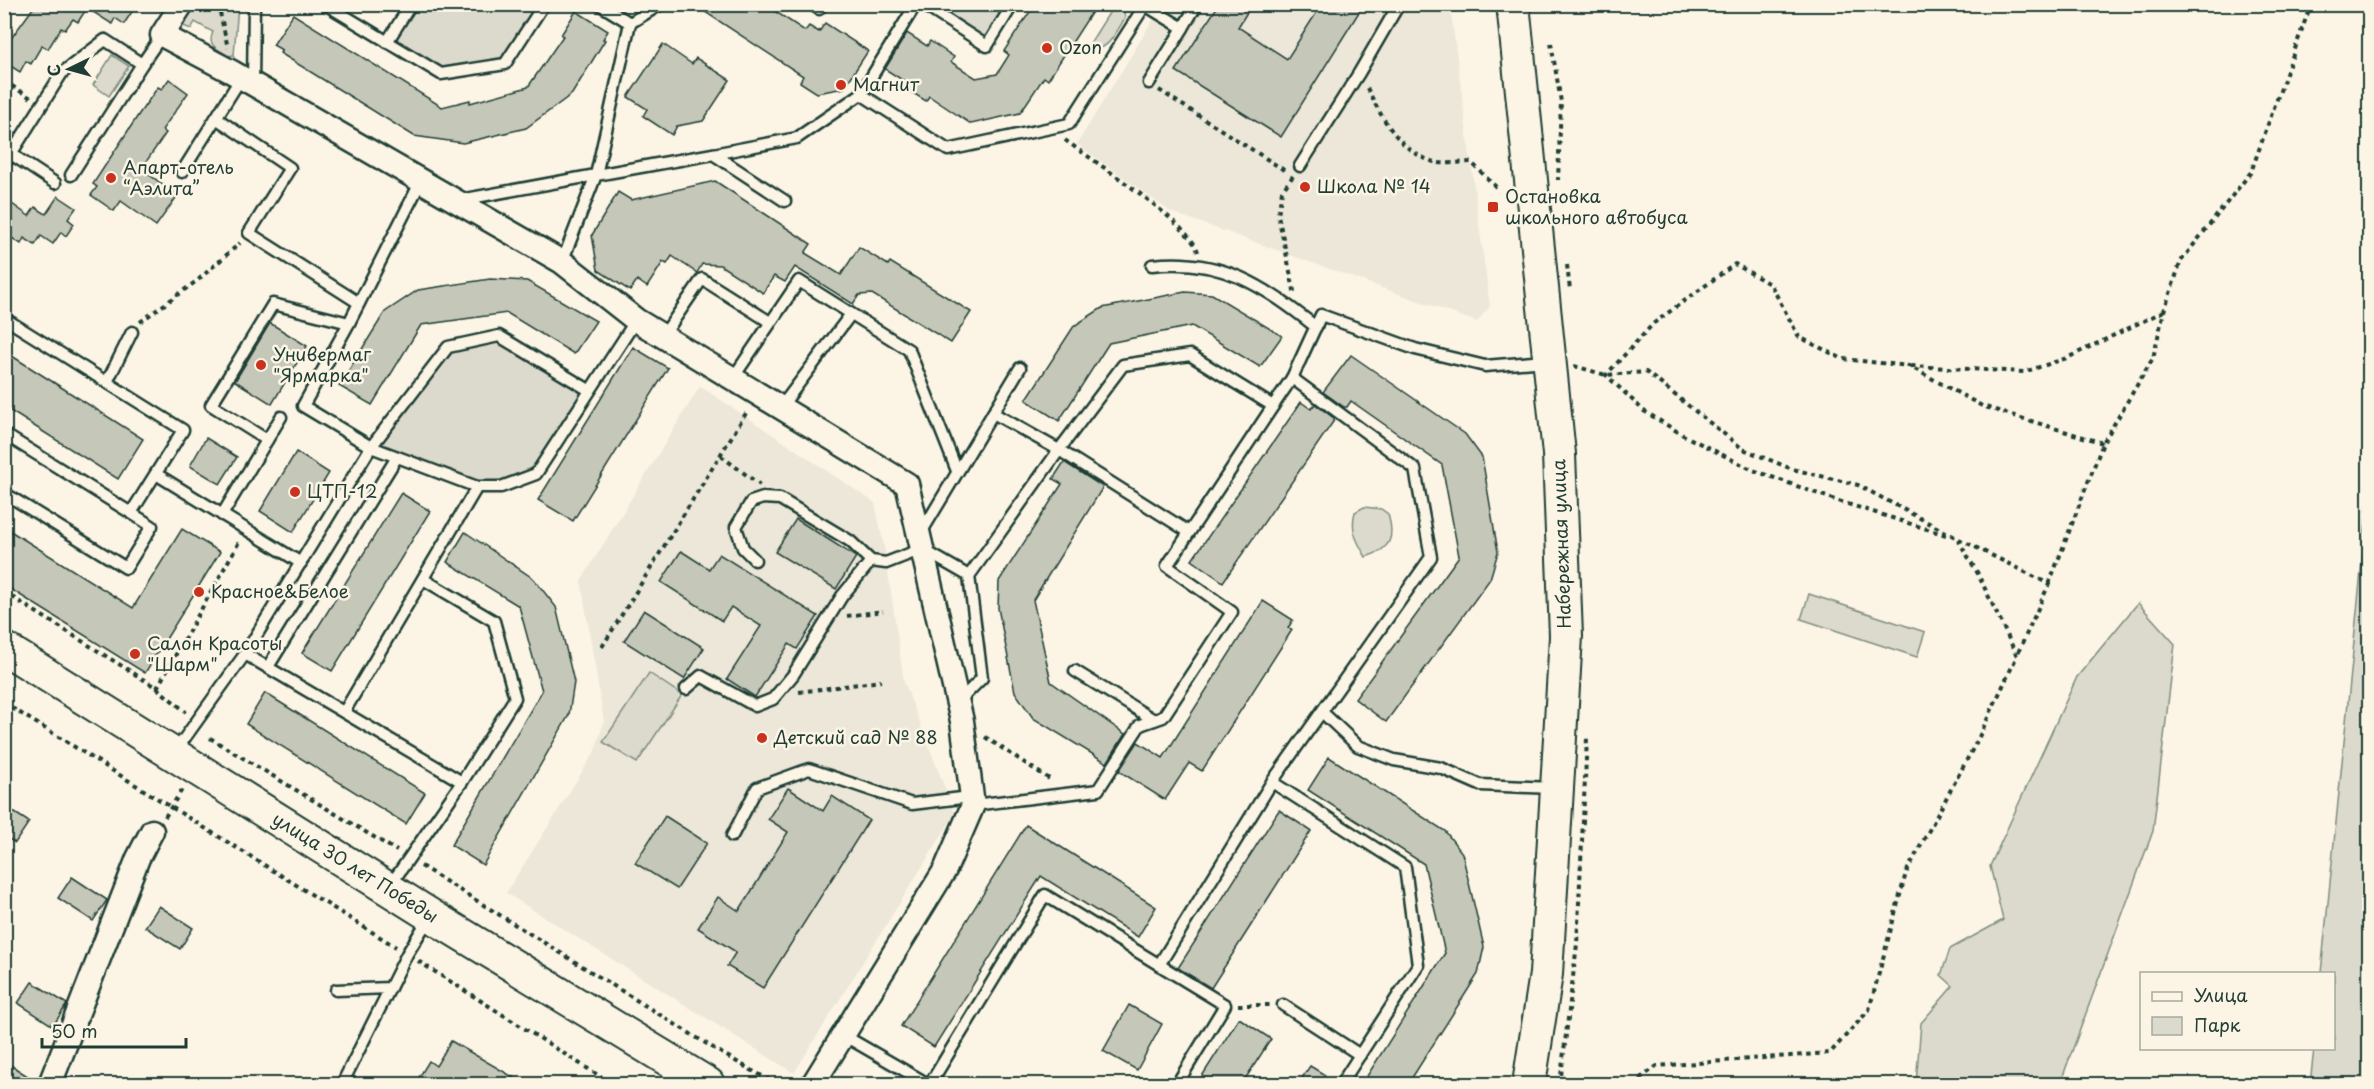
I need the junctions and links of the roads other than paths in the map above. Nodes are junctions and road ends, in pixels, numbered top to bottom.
1 (182, 4) edge
2 (254, 4) edge
3 (325, 4) edge
4 (411, 4) edge
5 (544, 4) edge
6 (599, 4) edge
7 (661, 4) edge
8 (916, 4) edge
9 (922, 4) edge
10 (1013, 4) edge
11 (1197, 4) edge
12 (1399, 4) edge
13 (1514, 4) edge
14 (630, 23) junction
15 (1183, 28) junction
16 (162, 35) junction
17 (387, 42) junction
18 (142, 64) junction
19 (242, 78) junction
20 (1149, 83) road end
21 (861, 94) junction
22 (216, 118) junction
23 (11, 154) junction
24 (713, 154) junction
25 (4, 165) edge
26 (1297, 171) road end
27 (182, 172) dead end
28 (71, 175) dead end
29 (596, 175) junction
30 (421, 181) junction
31 (55, 183) dead end
32 (455, 201) junction
33 (785, 201) dead end
34 (562, 262) junction
35 (1152, 265) dead end
36 (359, 303) junction
37 (851, 314) junction
38 (4, 318) edge
39 (636, 320) junction
40 (770, 322) junction
41 (349, 323) junction
42 (1316, 327) junction
43 (132, 332) dead end
44 (663, 336) junction
45 (1550, 360) junction
46 (1020, 368) dead end
47 (733, 378) junction
48 (1292, 378) junction
49 (107, 382) junction
50 (589, 390) junction
51 (1273, 406) junction
52 (781, 407) junction
53 (993, 413) junction
54 (281, 417) dead end
55 (4, 434) edge
56 (267, 440) junction
57 (371, 447) junction
58 (1059, 450) junction
59 (397, 457) junction
60 (957, 471) junction
61 (156, 474) junction
62 (477, 487) junction
63 (6, 497) edge
64 (131, 513) junction
65 (222, 514) junction
66 (1189, 532) junction
67 (921, 542) junction
68 (755, 560) dead end
69 (871, 561) junction
70 (301, 563) junction
71 (969, 576) junction
72 (423, 579) junction
73 (4, 648) edge
74 (245, 654) junction
75 (268, 667) junction
76 (1075, 671) dead end
77 (686, 689) dead end
78 (344, 712) junction
79 (959, 712) junction
80 (1322, 712) junction
81 (1155, 720) junction
82 (181, 767) junction
83 (462, 782) junction
84 (1272, 783) junction
85 (1558, 788) junction
86 (972, 801) junction
87 (152, 831) road end
88 (732, 836) dead end
89 (388, 888) junction
90 (430, 915) junction
91 (1159, 965) junction
92 (390, 988) junction
93 (336, 990) dead end
94 (1283, 1005) road end
95 (843, 1035) junction
96 (1360, 1055) junction
97 (673, 1076) edge
98 (56, 1083) edge
99 (342, 1084) edge
100 (708, 1084) edge
101 (813, 1084) edge
102 (929, 1084) edge
103 (1177, 1084) edge
104 (1341, 1084) edge
105 (1529, 1084) edge

1 - 16 street
2 - 19 lane
3 - 17 lane
4 - 17 lane
5 - 17 lane
6 - 14 lane
7 - 14 lane
8 - 21 lane
9 - 10 lane
11 - 15 lane
12 - 26 lane
13 - 45 street, Набережная улица
14 - 29 lane
15 - 20 lane
15 - 21 lane
16 - 18 lane
16 - 19 street
18 - 23 lane
18 - 28 lane
19 - 22 lane
19 - 30 street
21 - 24 lane
22 - 27 lane
22 - 36 lane
23 - 25 lane
23 - 31 lane
24 - 29 lane
24 - 33 lane
29 - 32 lane
29 - 34 lane
30 - 32 street
30 - 36 lane
32 - 34 street
34 - 39 street
35 - 42 lane
36 - 41 lane
37 - 40 lane
37 - 52 lane
37 - 60 lane
38 - 49 lane
39 - 44 street
39 - 50 lane
40 - 44 lane
40 - 47 lane
41 - 56 lane
41 - 57 lane
42 - 45 lane
42 - 48 lane
43 - 49 lane
44 - 47 street
45 - 85 street, Набережная улица
46 - 53 lane
47 - 52 street
48 - 51 lane
48 - 80 lane
49 - 61 lane
50 - 57 lane
50 - 62 lane
51 - 58 lane
51 - 66 lane
52 - 67 street
53 - 58 lane
53 - 60 lane
54 - 56 lane
55 - 64 lane
56 - 65 lane
57 - 59 lane
57 - 70 lane
58 - 66 lane
58 - 71 lane
59 - 62 lane
59 - 75 lane
60 - 67 lane
61 - 64 lane
61 - 65 lane
62 - 72 lane
63 - 64 lane
65 - 70 lane
66 - 81 lane
67 - 69 lane
67 - 71 lane
67 - 79 street
68 - 69 lane
69 - 77 lane
70 - 74 lane
71 - 79 lane
72 - 78 lane
72 - 83 lane
73 - 82 street, улица 30 лет Победы
74 - 75 lane
74 - 82 lane
75 - 78 lane
76 - 81 lane
78 - 83 lane
79 - 86 street
80 - 84 lane
80 - 85 lane
81 - 86 lane
82 - 89 street, улица 30 лет Победы
83 - 89 lane
84 - 91 lane
84 - 96 lane
85 - 105 street, Набережная улица
86 - 88 lane
86 - 95 street
87 - 98 street
89 - 90 street, улица 30 лет Победы
90 - 92 lane
90 - 97 street, улица 30 лет Победы
91 - 102 lane
91 - 103 lane
92 - 93 lane
92 - 99 lane
94 - 96 lane
95 - 101 street
95 - 102 lane
96 - 104 lane
97 - 100 street, улица 30 лет Победы

